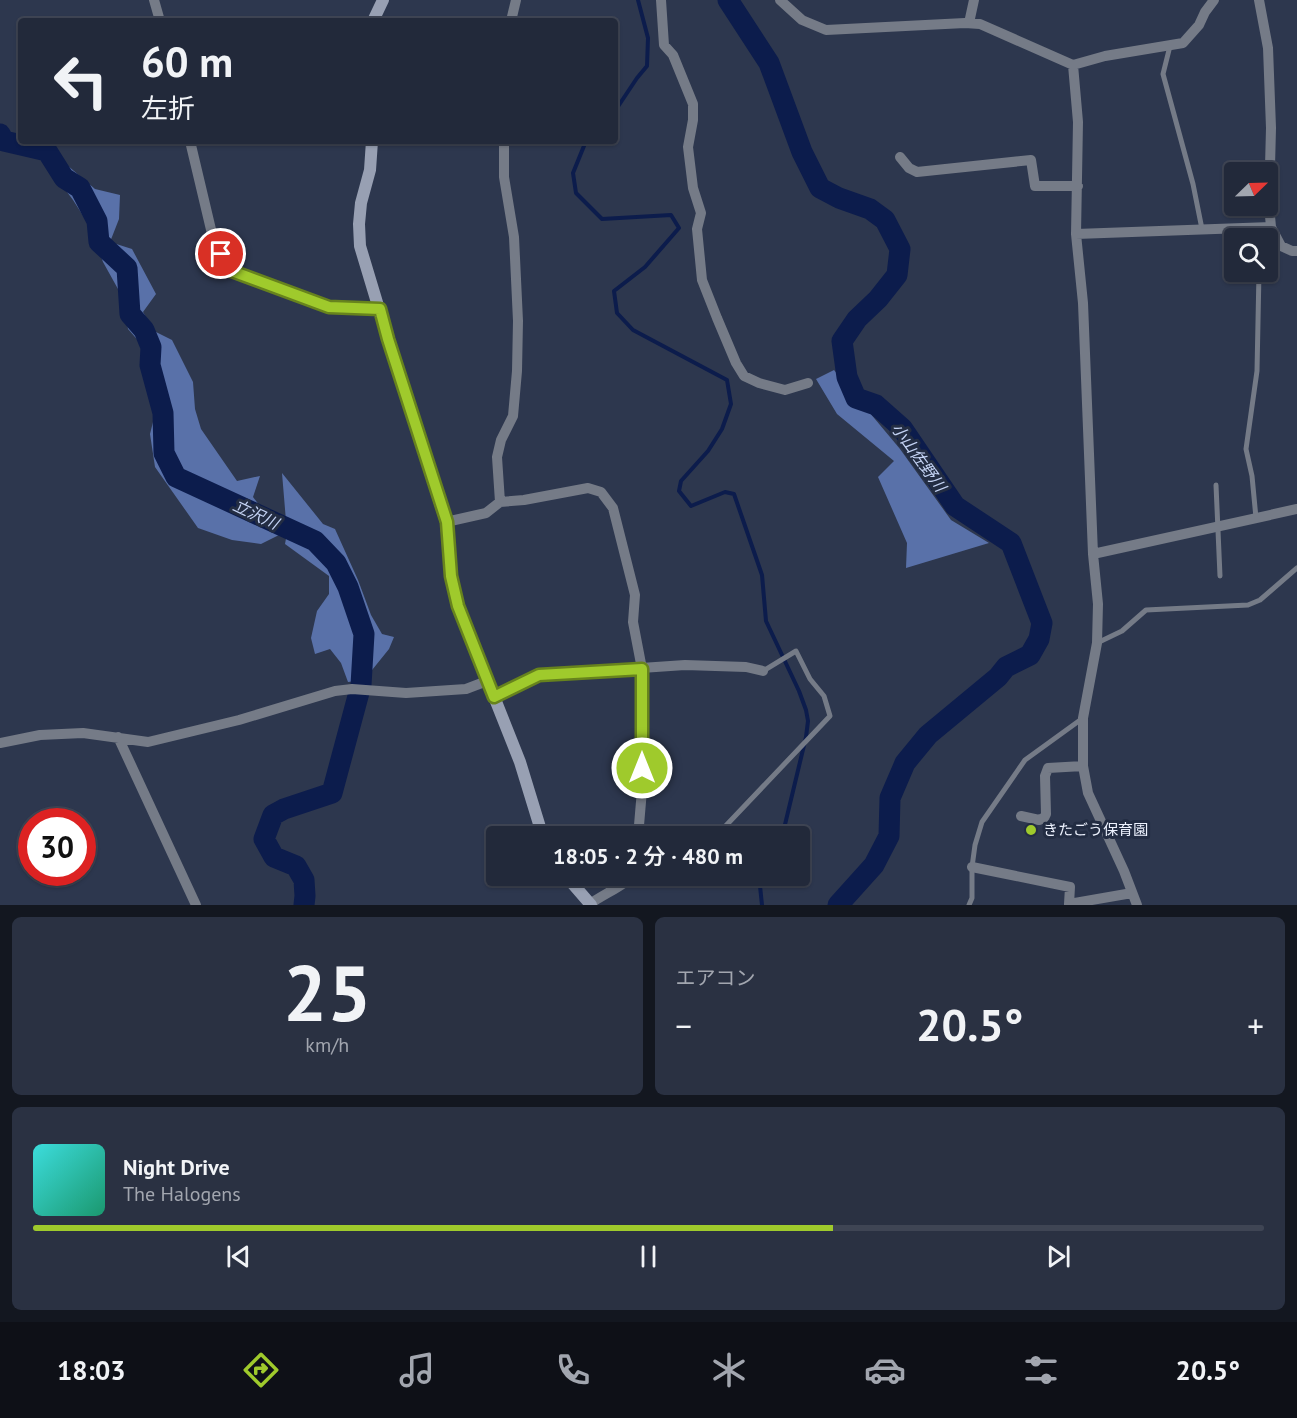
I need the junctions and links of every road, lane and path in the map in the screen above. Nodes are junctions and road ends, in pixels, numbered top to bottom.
1 (154, 0) edge
2 (382, 0) edge
3 (516, 0) edge
4 (661, 0) edge
5 (780, 0) edge
6 (974, 0) edge
7 (1214, 0) edge
8 (1259, 0) edge
9 (159, 18) edge
10 (374, 18) edge
11 (512, 18) edge
12 (969, 23) junction
13 (1171, 45) junction
14 (1073, 65) junction
15 (191, 144) edge
16 (372, 144) edge
17 (504, 144) edge
18 (900, 157) dead end
19 (1078, 186) junction
20 (1265, 228) edge
21 (1202, 230) junction
22 (1224, 230) edge
23 (1076, 234) junction
24 (1278, 243) edge
25 (1297, 252) edge
26 (1259, 282) edge
27 (380, 309) junction
28 (808, 383) dead end
29 (1216, 485) dead end
30 (500, 502) junction
31 (1297, 509) edge
32 (1256, 518) junction
33 (447, 522) junction
34 (1218, 527) junction
35 (1093, 554) junction
36 (1297, 568) edge
37 (1220, 576) dead end
38 (1097, 643) junction
39 (642, 669) junction
40 (763, 671) joint
41 (488, 681) junction
42 (494, 697) junction
43 (1083, 718) junction
44 (118, 738) junction
45 (0, 743) edge
46 (1083, 766) junction
47 (1021, 816) dead end
48 (540, 826) edge
49 (639, 826) edge
50 (726, 826) edge
51 (972, 867) junction
52 (575, 886) edge
53 (619, 886) edge
54 (1132, 893) junction
55 (590, 904) edge
56 (196, 905) edge
57 (969, 905) edge
58 (1137, 905) edge

1 - 9 street
2 - 10 street
3 - 11 street
4 - 28 street
5 - 12 street
6 - 12 street
7 - 13 street
8 - 20 street
12 - 14 street
13 - 14 street
13 - 21 lane
14 - 19 street
15 - 27 street
16 - 27 street
17 - 30 street
18 - 19 street
19 - 23 street
21 - 22 street
21 - 23 street
23 - 35 street
24 - 25 street
26 - 32 lane
27 - 33 street
29 - 34 lane
30 - 33 street
30 - 39 street
31 - 32 street
32 - 34 street
33 - 41 street
34 - 35 street
34 - 37 lane
35 - 38 street
36 - 38 lane
38 - 43 street
39 - 40 street
39 - 42 street
39 - 49 street
40 - 50 lane
41 - 42 street
41 - 44 street
42 - 48 street
43 - 46 street
43 - 51 lane
44 - 45 street
44 - 56 street
46 - 47 street
46 - 54 street
51 - 54 street
51 - 57 lane
52 - 55 street
53 - 55 street
54 - 58 street

